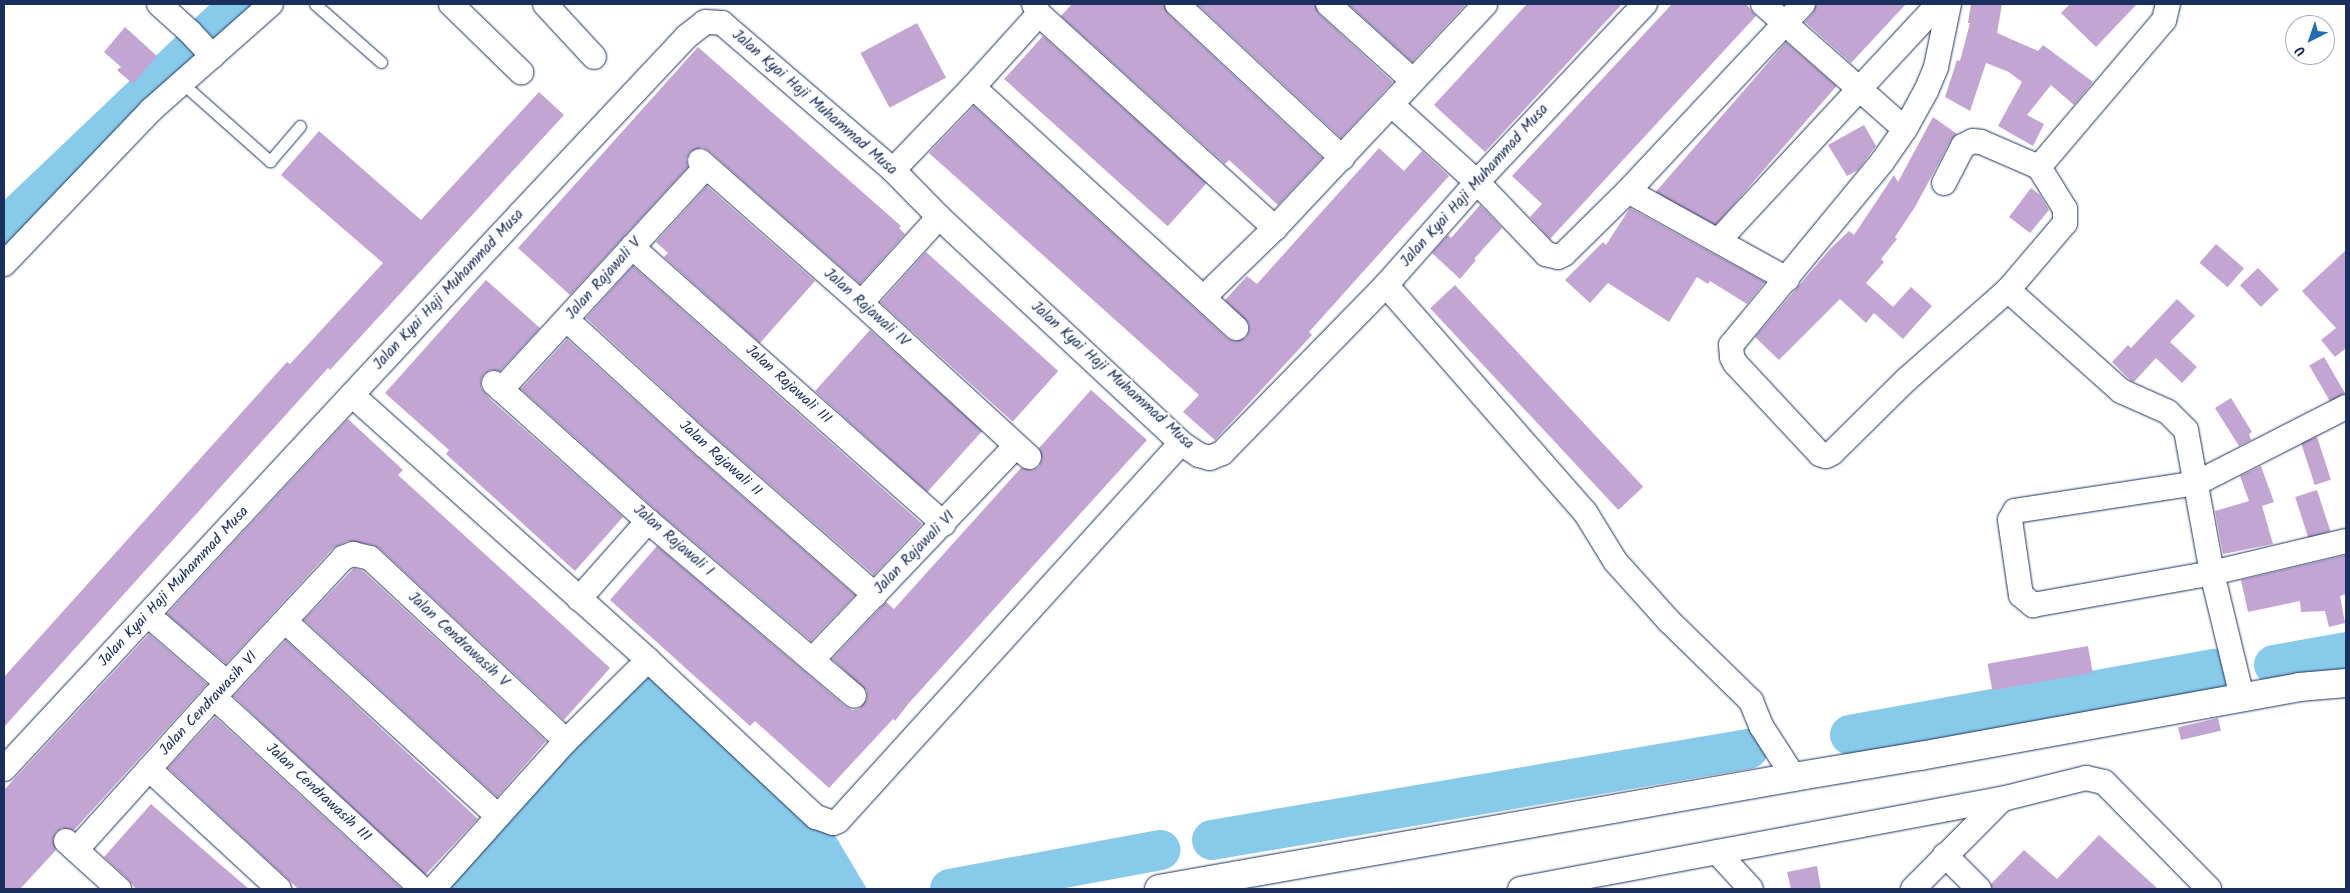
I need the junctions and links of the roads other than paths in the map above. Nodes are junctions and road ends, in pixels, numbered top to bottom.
1 (159, 4) edge
2 (271, 4) edge
3 (315, 4) edge
4 (451, 4) edge
5 (545, 4) edge
6 (1177, 4) edge
7 (1328, 4) edge
8 (1645, 4) edge
9 (1763, 4) edge
10 (1803, 4) edge
11 (1938, 4) edge
12 (1949, 4) edge
13 (2168, 4) edge
14 (1477, 6) edge
15 (1036, 9) edge
16 (1785, 24) junction
17 (202, 45) junction
18 (594, 58) dead end
19 (381, 62) dead end
20 (521, 72) dead end
21 (1412, 80) junction
22 (182, 83) junction
23 (973, 87) junction
24 (1857, 89) junction
25 (1392, 105) junction
26 (300, 126) dead end
27 (1905, 129) junction
28 (1342, 158) junction
29 (703, 164) joint
30 (2039, 167) junction
31 (893, 170) junction
32 (1477, 182) junction
33 (1944, 183) dead end
34 (1628, 190) junction
35 (939, 217) junction
36 (1275, 228) junction
37 (1719, 240) junction
38 (632, 247) junction
39 (4, 264) edge
40 (1787, 279) junction
41 (1386, 285) junction
42 (2008, 290) junction
43 (1204, 297) junction
44 (861, 303) junction
45 (566, 320) junction
46 (1236, 328) dead end
47 (498, 387) joint
48 (352, 395) junction
49 (2346, 407) edge
50 (1181, 443) junction
51 (1023, 452) joint
52 (2197, 483) junction
53 (648, 521) junction
54 (944, 524) junction
55 (2346, 541) edge
56 (343, 558) joint
57 (2212, 573) junction
58 (875, 595) junction
59 (579, 599) junction
60 (148, 615) junction
61 (286, 622) junction
62 (648, 660) junction
63 (812, 660) junction
64 (2346, 683) edge
65 (220, 690) junction
66 (2241, 695) junction
67 (854, 696) dead end
68 (566, 741) junction
69 (4, 769) edge
70 (149, 769) junction
71 (1792, 774) junction
72 (2002, 799) junction
73 (498, 816) junction
74 (1717, 852) junction
75 (1945, 855) junction
76 (119, 889) edge
77 (279, 889) edge
78 (422, 889) edge
79 (433, 889) edge
80 (1159, 889) edge
81 (1520, 889) edge
82 (1751, 889) edge
83 (1913, 889) edge
84 (1979, 889) edge
85 (2209, 889) edge

1 - 17 street
2 - 17 street
3 - 19 lane
4 - 20 street
5 - 18 street
6 - 28 street
7 - 21 street
8 - 32 street, Jalan Kyai Haji Muhammad Musa
9 - 16 street
10 - 16 street
11 - 24 street
12 - 27 street
13 - 30 street
14 - 21 street
15 - 23 street
15 - 36 street
16 - 24 street
16 - 34 street
17 - 22 street
21 - 25 street
22 - 26 lane
22 - 39 street
23 - 31 street
23 - 43 street
24 - 27 street
24 - 37 street
25 - 28 street
25 - 32 street
27 - 40 street
28 - 36 street
29 - 38 street, Jalan Rajawali V
29 - 44 street, Jalan Rajawali IV
30 - 33 street
30 - 42 street
31 - 35 street, Jalan Kyai Haji Muhammad Musa
31 - 48 street, Jalan Kyai Haji Muhammad Musa
32 - 34 street
32 - 41 street, Jalan Kyai Haji Muhammad Musa
34 - 37 street
35 - 44 street
35 - 50 street, Jalan Kyai Haji Muhammad Musa
36 - 43 street
37 - 40 street
38 - 45 street, Jalan Rajawali V
38 - 54 street, Jalan Rajawali III
40 - 42 street
41 - 50 street, Jalan Kyai Haji Muhammad Musa
41 - 71 street
42 - 52 street
43 - 46 street
44 - 51 street, Jalan Rajawali IV
45 - 47 street, Jalan Rajawali V
45 - 58 street, Jalan Rajawali II
47 - 53 street, Jalan Rajawali I
48 - 59 street
48 - 60 street, Jalan Kyai Haji Muhammad Musa
49 - 52 street
50 - 62 street
51 - 54 street, Jalan Rajawali VI
52 - 57 street
52 - 57 street
53 - 59 street
53 - 63 street, Jalan Rajawali I
54 - 58 street, Jalan Rajawali VI
55 - 57 street
56 - 61 street, Jalan Cendrawasih VI
56 - 68 street, Jalan Cendrawasih V
57 - 66 street
58 - 63 street, Jalan Rajawali VI
59 - 62 street
60 - 65 street, Jalan Cendrawasih III
60 - 69 street, Jalan Kyai Haji Muhammad Musa
61 - 65 street, Jalan Cendrawasih VI
61 - 73 street
62 - 68 street
63 - 67 street, Jalan Rajawali I
64 - 66 street
65 - 70 street, Jalan Cendrawasih VI
65 - 78 street, Jalan Cendrawasih III
66 - 71 street
68 - 73 street
70 - 76 street, Jalan Cendrawasih VI
70 - 77 street
71 - 80 street
72 - 74 street
72 - 75 street
72 - 85 street
73 - 79 street
74 - 81 street
74 - 82 street
75 - 83 street
75 - 84 street

